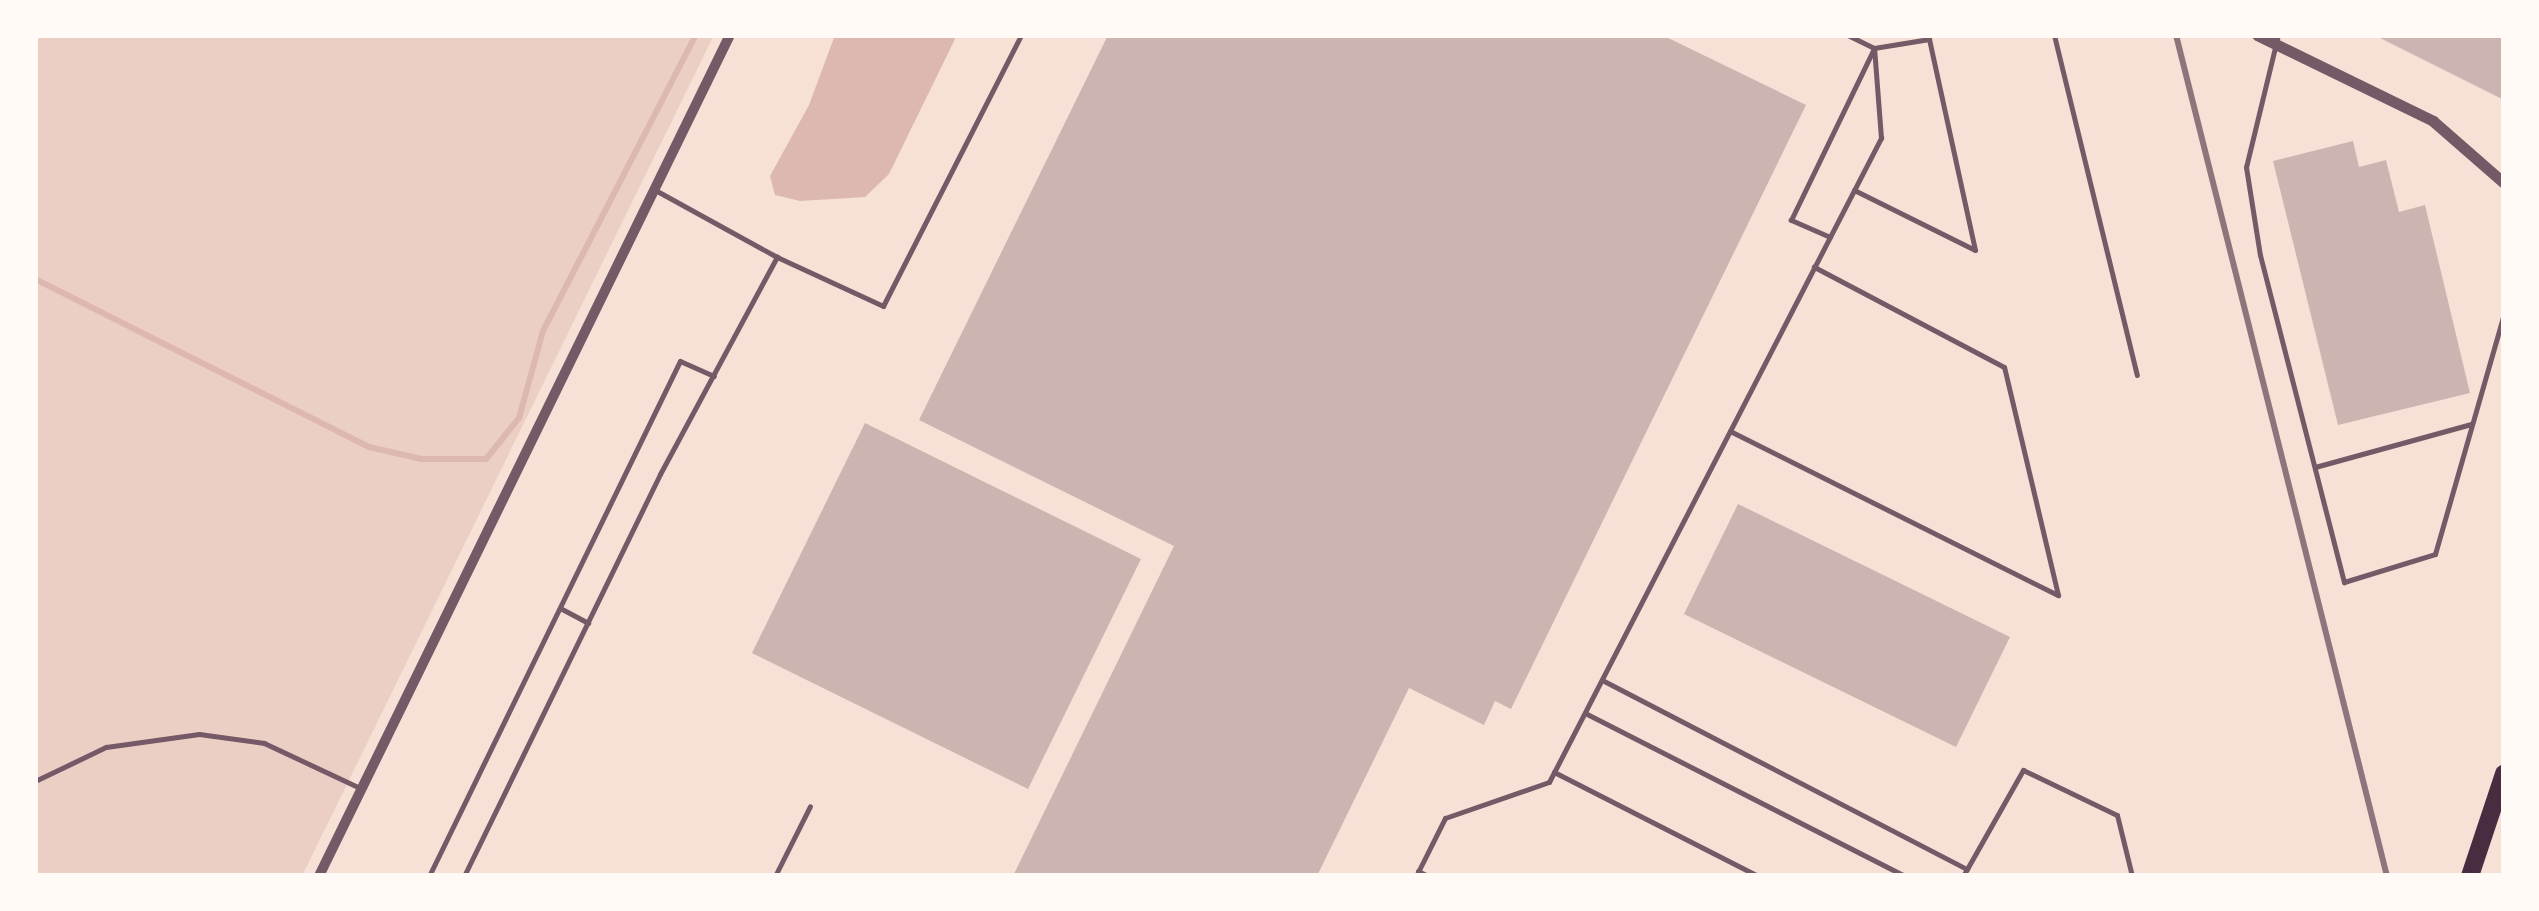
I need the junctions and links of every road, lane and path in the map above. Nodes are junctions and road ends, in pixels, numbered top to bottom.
1 (730, 35) edge
2 (1021, 35) edge
3 (1847, 35) edge
4 (2054, 35) edge
5 (2257, 35) edge
6 (1858, 37) edge
7 (2279, 41) edge
8 (1874, 48) junction
9 (2504, 183) edge
10 (654, 190) junction
11 (1854, 190) junction
12 (1830, 238) junction
13 (777, 257) junction
14 (1814, 267) junction
15 (2504, 312) edge
16 (2137, 375) dead end
17 (714, 376) junction
18 (2472, 424) junction
19 (1730, 431) junction
20 (2315, 467) junction
21 (560, 608) junction
22 (588, 623) junction
23 (1602, 680) junction
24 (1585, 713) junction
25 (1554, 772) junction
26 (2504, 774) edge
27 (35, 780) edge
28 (360, 788) junction
29 (810, 806) dead end
30 (1965, 873) edge
31 (1417, 874) edge
32 (319, 876) edge
33 (429, 876) edge
34 (464, 876) edge
35 (775, 876) edge
36 (1428, 876) edge
37 (1758, 876) edge
38 (1905, 876) edge
39 (2132, 876) edge
40 (2470, 876) edge

1 - 10 street
2 - 13 lane
3 - 6 lane
4 - 16 lane
5 - 7 street
6 - 8 lane
7 - 9 street
7 - 20 lane
8 - 11 lane
8 - 11 lane
8 - 12 lane
10 - 13 lane
10 - 28 street
11 - 12 lane
12 - 14 lane
13 - 17 lane
14 - 19 lane
14 - 19 lane
15 - 18 lane
17 - 21 lane
17 - 22 lane
18 - 20 lane
18 - 20 lane
19 - 23 lane
21 - 22 lane
21 - 33 lane
22 - 34 lane
23 - 24 lane
23 - 30 lane
24 - 25 lane
24 - 38 lane
25 - 31 lane
25 - 37 lane
26 - 40 highway
27 - 28 lane
28 - 32 street
29 - 35 lane
30 - 39 lane
31 - 36 lane

